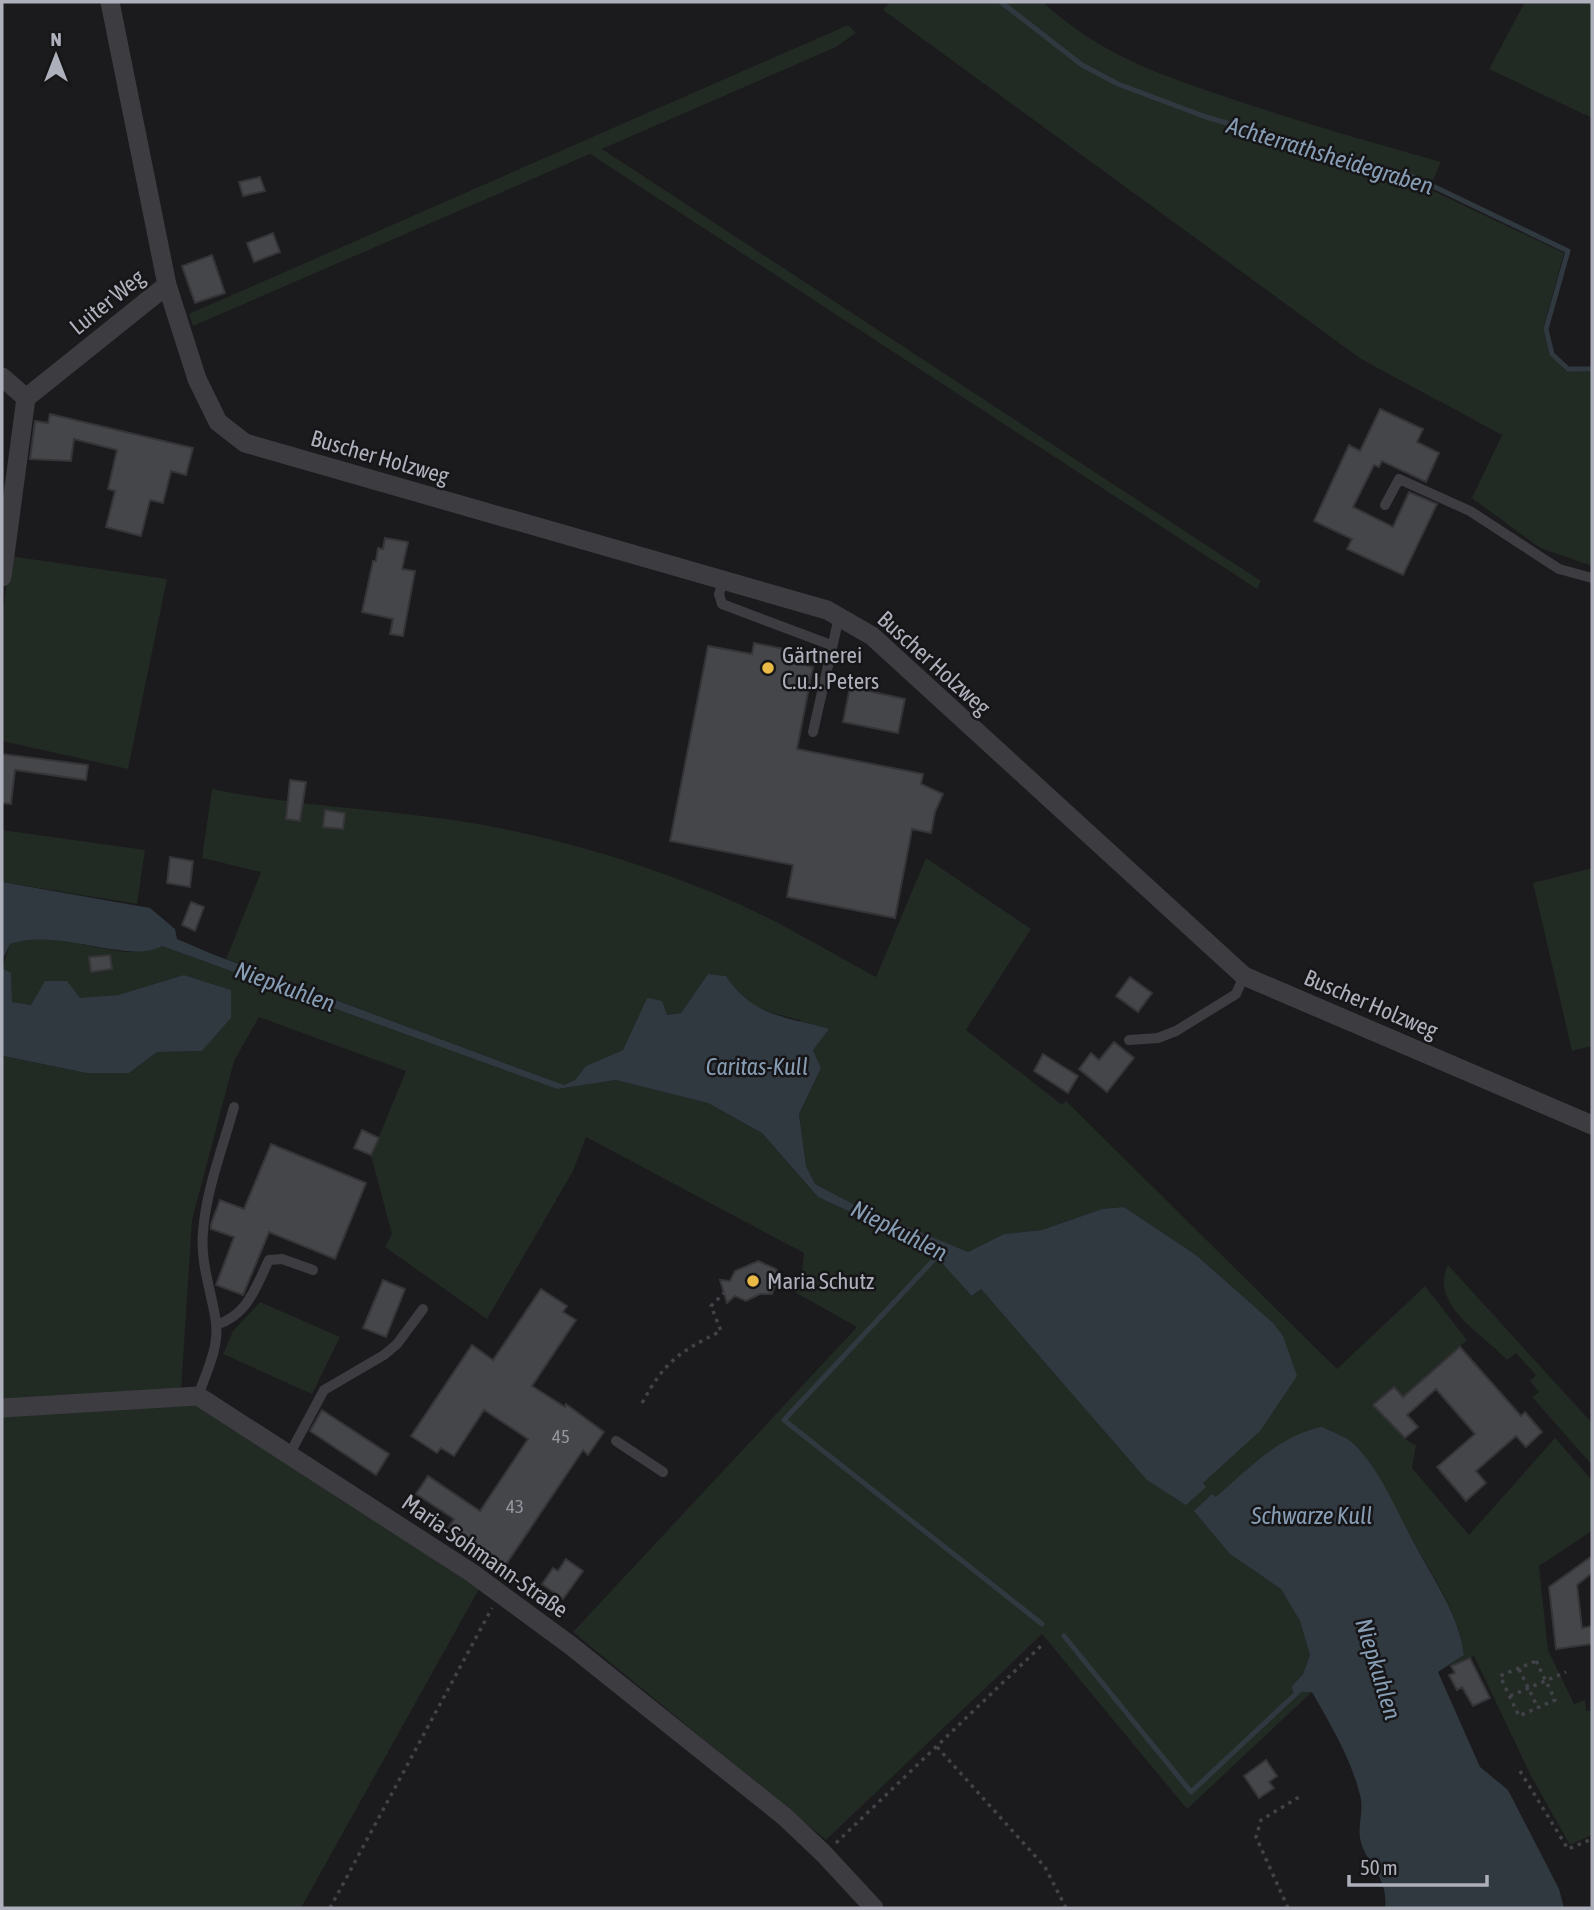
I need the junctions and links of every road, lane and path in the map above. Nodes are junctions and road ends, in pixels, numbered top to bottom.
1 (110, 2) edge
2 (167, 285) junction
3 (2, 377) edge
4 (26, 398) junction
5 (1385, 505) dead end
6 (2, 577) edge
7 (1592, 578) edge
8 (724, 579) junction
9 (839, 617) junction
10 (831, 645) junction
11 (813, 732) dead end
12 (1244, 976) junction
13 (1129, 1040) dead end
14 (234, 1107) dead end
15 (1592, 1125) edge
16 (313, 1270) dead end
17 (724, 1293) dead end
18 (423, 1309) dead end
19 (216, 1325) junction
20 (198, 1396) junction
21 (642, 1403) dead end
22 (2, 1408) edge
23 (616, 1441) dead end
24 (289, 1455) junction
25 (663, 1472) dead end
26 (500, 1594) junction
27 (1042, 1645) dead end
28 (1518, 1668) junction
29 (1566, 1672) dead end
30 (1546, 1681) junction
31 (1528, 1688) junction
32 (1510, 1696) junction
33 (1538, 1708) junction
34 (937, 1748) junction
35 (1520, 1771) dead end
36 (1299, 1797) dead end
37 (1592, 1839) edge
38 (824, 1854) junction
39 (330, 1908) edge
40 (874, 1908) edge
41 (1066, 1908) edge
42 (1288, 1908) edge

1 - 2 street, Luiter Weg
2 - 4 street, Luiter Weg
2 - 8 street, Buscher Holzweg
3 - 4 street
4 - 6 street
5 - 7 lane
8 - 9 street, Buscher Holzweg
8 - 10 lane
9 - 10 lane
9 - 12 street, Buscher Holzweg
10 - 11 lane
12 - 13 lane
12 - 15 street, Buscher Holzweg
14 - 19 lane
16 - 19 lane
17 - 21 path
18 - 24 lane
19 - 20 lane
20 - 22 street
20 - 24 street, Maria-Sohmann-Straße
23 - 25 lane
24 - 26 street, Maria-Sohmann-Straße
26 - 38 street, Maria-Sohmann-Straße
26 - 39 path
27 - 34 path
28 - 30 path
28 - 31 path
28 - 32 path
29 - 30 path
30 - 31 path
30 - 33 path
31 - 32 path
31 - 33 path
32 - 33 path
34 - 38 path
34 - 41 path
35 - 37 path
36 - 42 path
38 - 40 street, Maria-Sohmann-Straße

